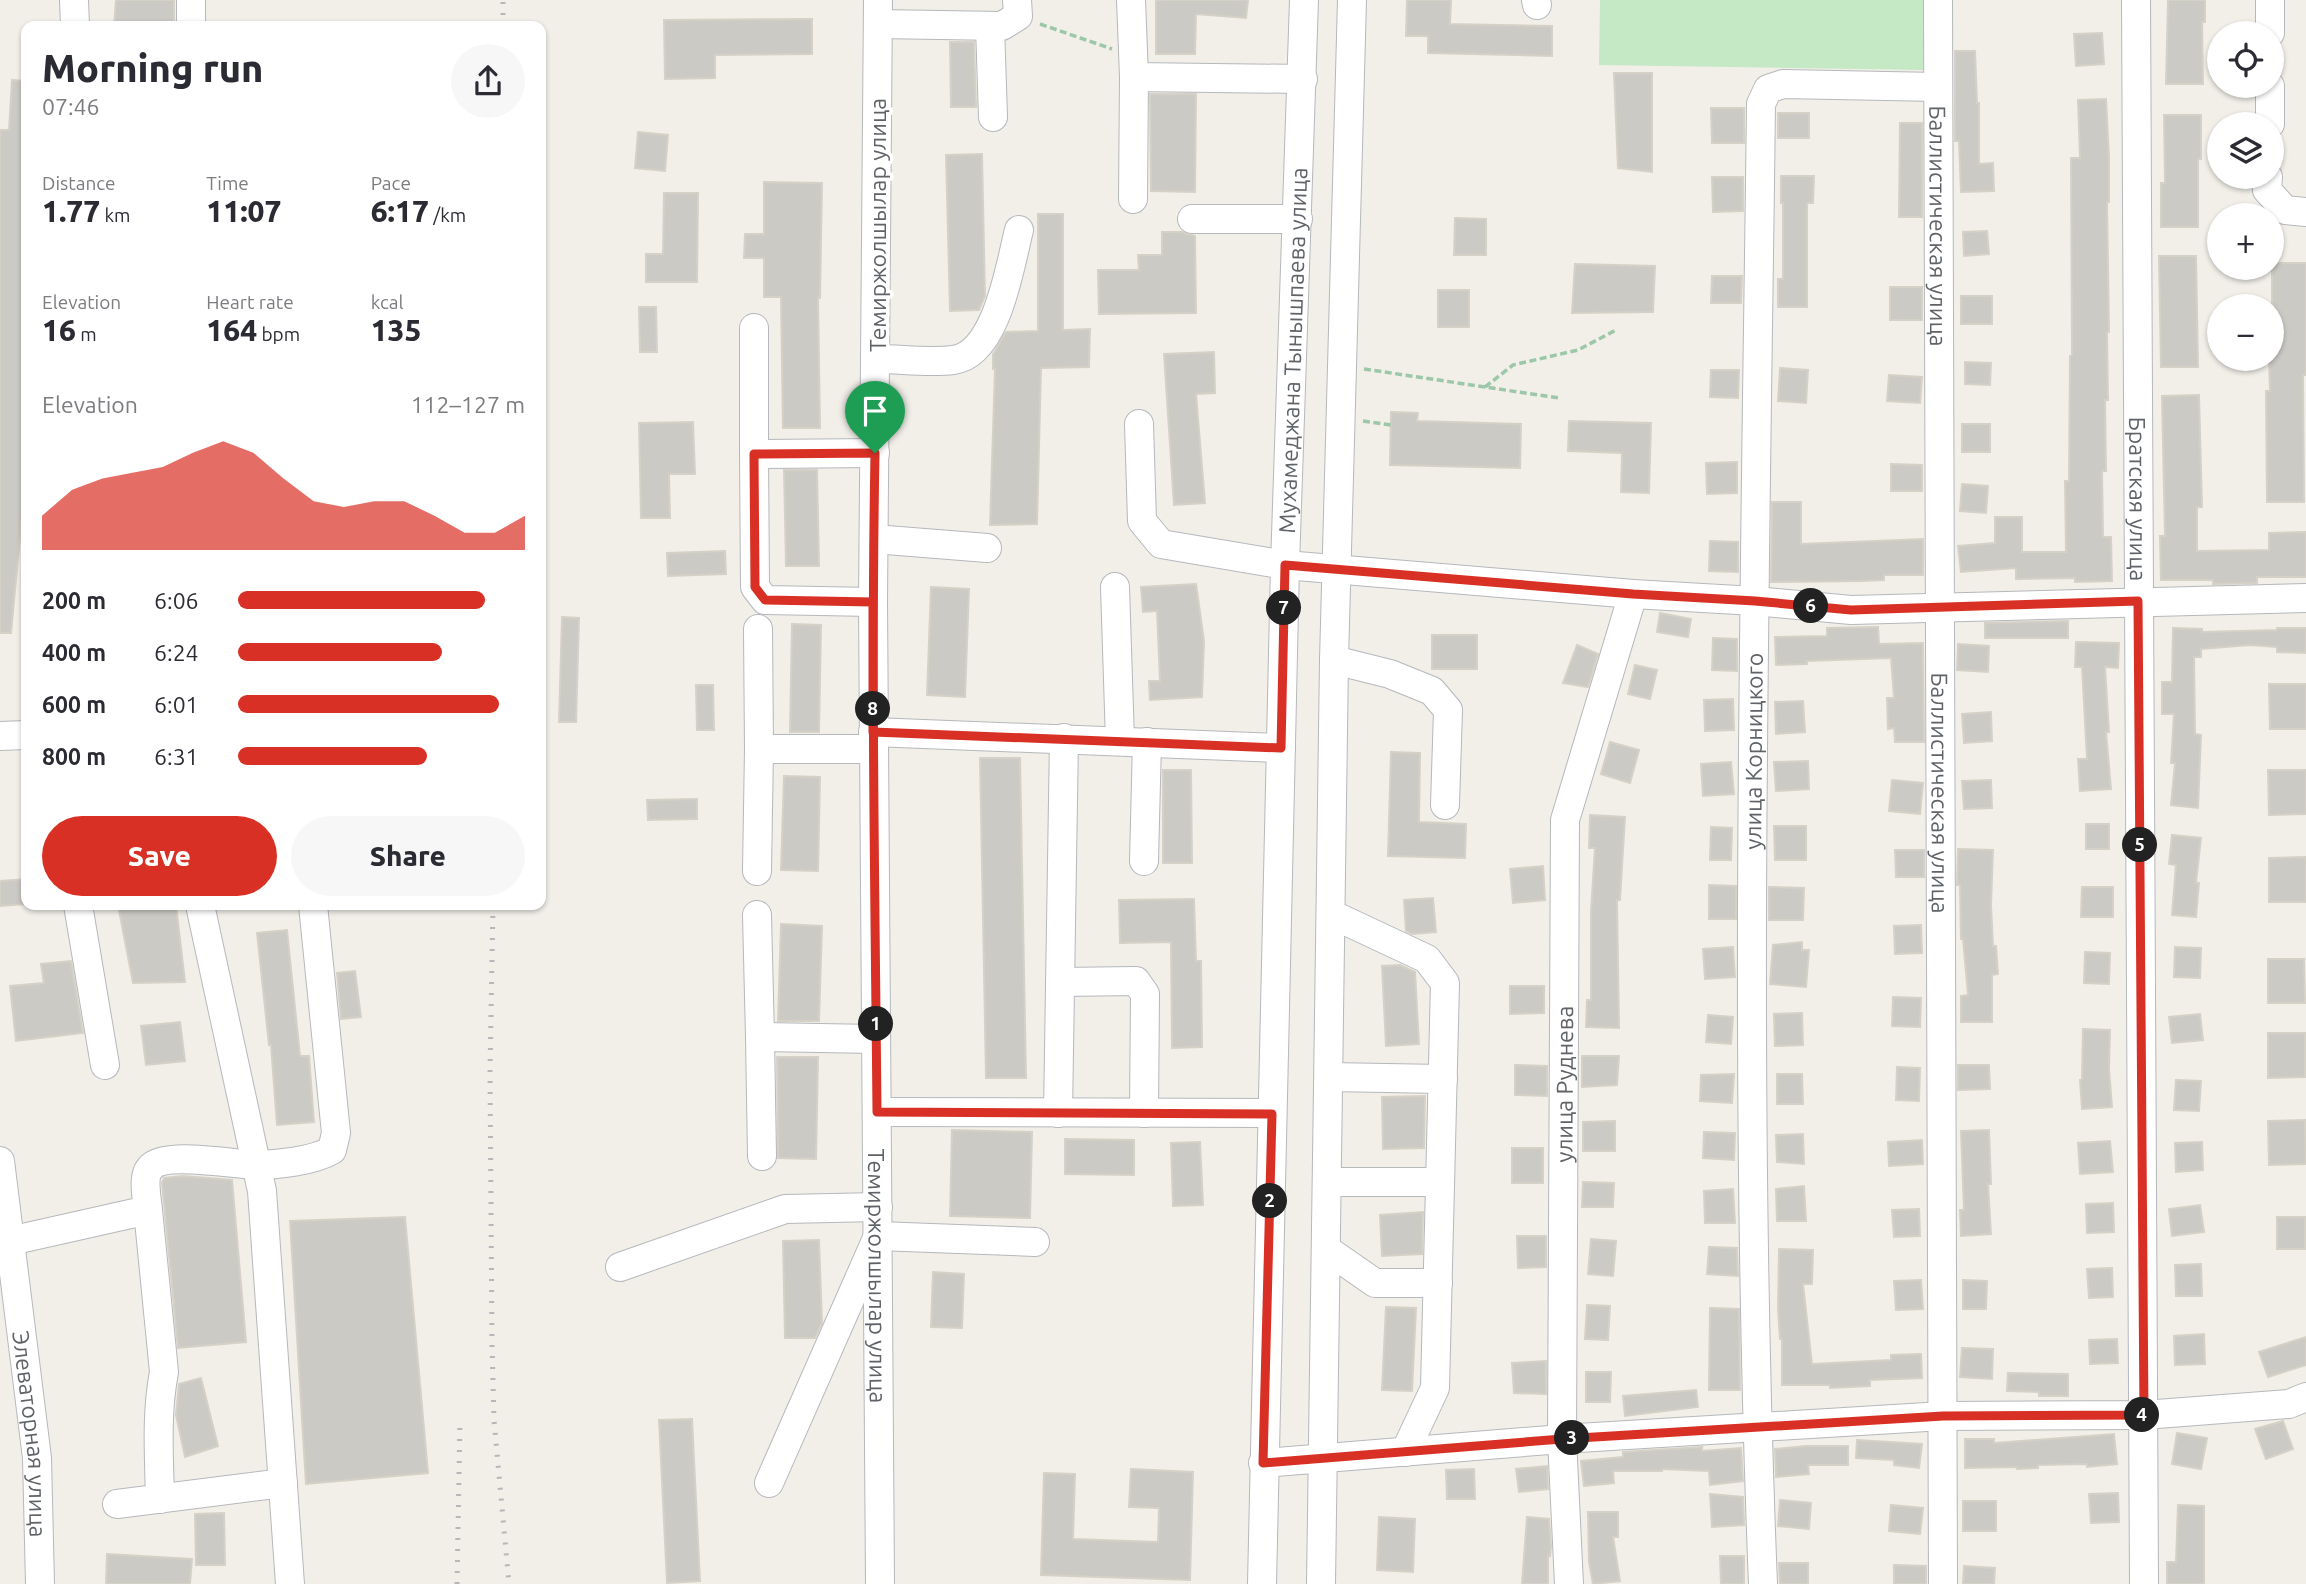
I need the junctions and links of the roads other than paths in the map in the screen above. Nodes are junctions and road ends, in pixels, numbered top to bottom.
1 (74, 0) edge
2 (191, 0) edge
3 (1130, 0) edge
4 (1304, 0) edge
5 (1352, 0) edge
6 (1938, 0) edge
7 (2136, 0) edge
8 (2270, 0) edge
9 (1018, 8) edge
10 (878, 12) edge
11 (75, 21) edge
12 (191, 21) edge
13 (2270, 21) edge
14 (990, 26) junction
15 (1134, 67) junction
16 (1303, 79) junction
17 (1938, 87) junction
18 (993, 117) dead end
19 (2267, 189) edge
20 (1133, 198) dead end
21 (2306, 212) edge
22 (1192, 219) dead end
23 (1298, 219) junction
24 (1019, 230) dead end
25 (754, 328) dead end
26 (876, 359) junction
27 (1139, 424) dead end
28 (875, 453) junction
29 (754, 454) junction
30 (874, 539) junction
31 (987, 548) dead end
32 (1285, 565) junction
33 (1336, 569) junction
34 (1115, 587) dead end
35 (1633, 594) junction
36 (2306, 598) edge
37 (1755, 601) junction
38 (2138, 601) junction
39 (873, 602) junction
40 (1942, 607) junction
41 (758, 629) dead end
42 (1334, 660) junction
43 (21, 735) edge
44 (0, 736) edge
45 (1064, 738) junction
46 (873, 741) junction
47 (1134, 742) junction
48 (1281, 748) junction
49 (758, 749) junction
50 (1445, 805) dead end
51 (1144, 861) dead end
52 (757, 871) dead end
53 (79, 910) edge
54 (201, 910) edge
55 (314, 910) edge
56 (1331, 914) junction
57 (757, 915) dead end
58 (1060, 982) junction
59 (760, 1037) junction
60 (876, 1040) junction
61 (105, 1065) dead end
62 (1329, 1077) junction
63 (1443, 1079) junction
64 (877, 1112) junction
65 (1058, 1113) junction
66 (1144, 1113) junction
67 (1272, 1114) junction
68 (762, 1157) dead end
69 (0, 1161) edge
70 (257, 1165) junction
71 (1327, 1182) junction
72 (1440, 1182) junction
73 (878, 1207) junction
74 (148, 1210) junction
75 (878, 1236) junction
76 (10, 1241) junction
77 (1035, 1242) dead end
78 (1326, 1249) junction
79 (620, 1267) dead end
80 (1438, 1283) junction
81 (2306, 1396) edge
82 (2144, 1415) junction
83 (1943, 1416) junction
84 (1756, 1428) junction
85 (1562, 1439) junction
86 (1405, 1452) junction
87 (1323, 1458) junction
88 (1263, 1463) junction
89 (283, 1483) junction
90 (769, 1483) dead end
91 (160, 1499) junction
92 (117, 1504) dead end
93 (40, 1584) edge
94 (290, 1584) edge
95 (880, 1584) edge
96 (1262, 1584) edge
97 (1321, 1584) edge
98 (1569, 1584) edge
99 (1763, 1584) edge
100 (1943, 1584) edge
101 (2144, 1584) edge

1 - 11 street
2 - 12 street
3 - 15 street
4 - 16 street, Мухамеджана Тынышпаева улица
5 - 33 street
6 - 17 street, Баллистическая улица
7 - 38 street, Братская улица
8 - 13 street
9 - 14 street
10 - 14 street
10 - 26 street, Темиржолшылар улица
14 - 18 street
15 - 16 street
15 - 20 street
16 - 23 street, Мухамеджана Тынышпаева улица
17 - 37 street, улица Корницкого
17 - 40 street, Баллистическая улица
19 - 21 street
22 - 23 street
23 - 32 street, Мухамеджана Тынышпаева улица
24 - 26 street
25 - 29 street
26 - 28 street, Темиржолшылар улица
27 - 32 street
28 - 29 street
28 - 30 street, Темиржолшылар улица
29 - 39 street
30 - 31 street
30 - 39 street, Темиржолшылар улица
32 - 33 street
32 - 48 street, Мухамеджана Тынышпаева улица
33 - 35 street
33 - 42 street
34 - 47 street
35 - 37 street
35 - 85 street, улица Руднева
36 - 38 street
37 - 40 street
37 - 84 street, улица Корницкого
38 - 40 street
38 - 82 street, Братская улица
39 - 46 street, Темиржолшылар улица
40 - 83 street, Баллистическая улица
41 - 49 street
42 - 50 street
42 - 56 street
43 - 44 street
45 - 46 street
45 - 47 street
45 - 58 street
46 - 49 street
46 - 60 street, Темиржолшылар улица
47 - 48 street
47 - 51 street
48 - 67 street, Мухамеджана Тынышпаева улица
49 - 52 street
53 - 61 street
54 - 70 street
55 - 70 street
56 - 62 street
56 - 63 street
57 - 59 street
58 - 65 street
58 - 66 street
59 - 60 street
59 - 68 street
60 - 64 street, Темиржолшылар улица
62 - 63 street
62 - 71 street
63 - 72 street
64 - 65 street
64 - 73 street, Темиржолшылар улица
65 - 66 street
66 - 67 street
67 - 88 street, Мухамеджана Тынышпаева улица
69 - 76 street, Элеваторная улица
70 - 74 street
70 - 89 street
71 - 72 street
71 - 78 street
72 - 80 street
73 - 75 street, Темиржолшылар улица
73 - 79 street
74 - 76 street
74 - 91 street
75 - 77 street
75 - 90 street
75 - 95 street, Темиржолшылар улица
76 - 93 street, Элеваторная улица
78 - 80 street
78 - 87 street
80 - 86 street
81 - 82 street
82 - 83 street
82 - 101 street, Братская улица
83 - 84 street
83 - 100 street, Баллистическая улица
84 - 85 street
84 - 99 street, улица Корницкого
85 - 86 street
85 - 98 street, улица Руднева
86 - 87 street
87 - 88 street
87 - 97 street
88 - 96 street, Мухамеджана Тынышпаева улица
89 - 91 street
89 - 94 street
91 - 92 street

